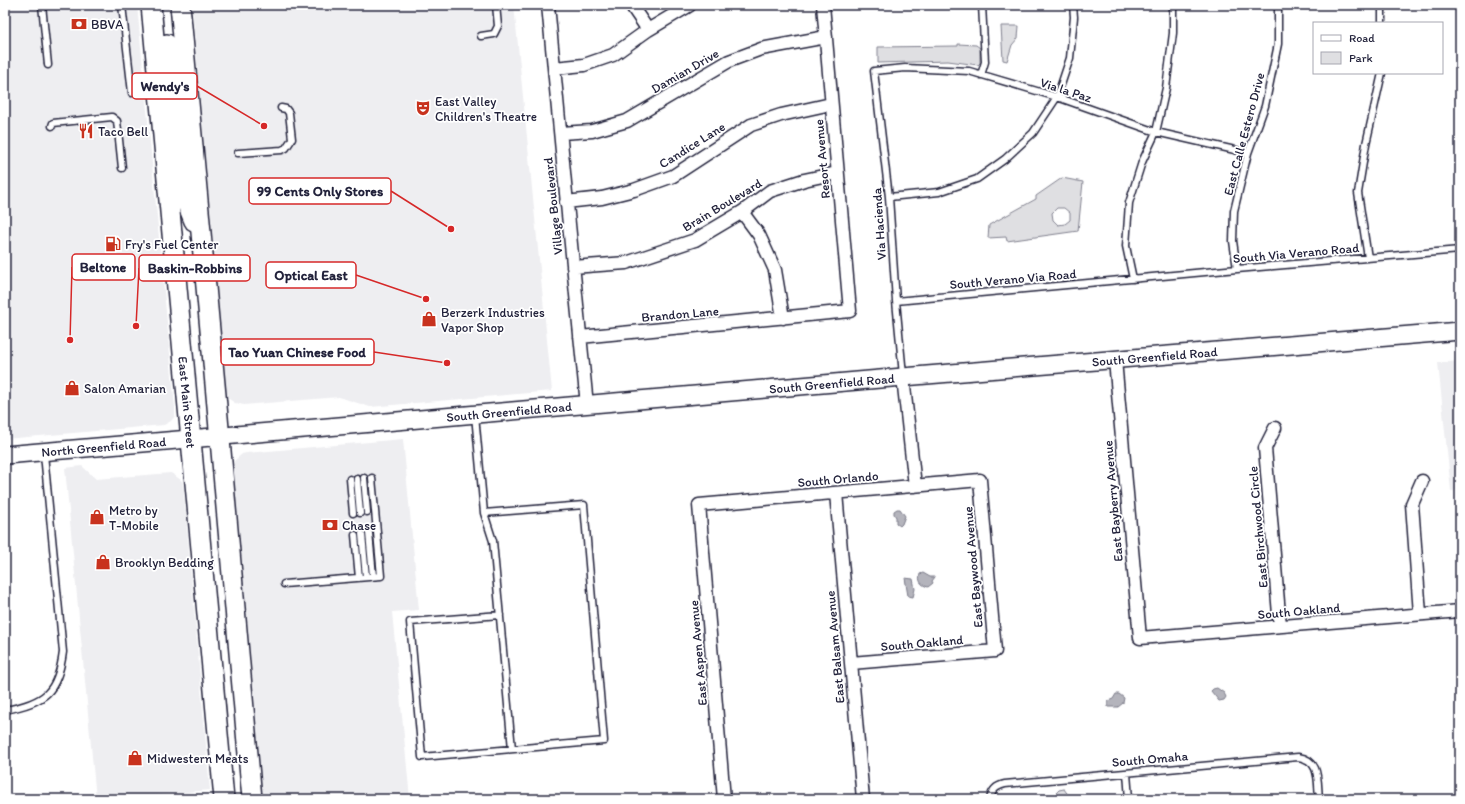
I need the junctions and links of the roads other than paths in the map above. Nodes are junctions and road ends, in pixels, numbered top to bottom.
1 (42, 5) edge
2 (122, 5) edge
3 (151, 5) edge
4 (163, 5) edge
5 (180, 5) edge
6 (496, 5) edge
7 (548, 5) edge
8 (631, 5) edge
9 (690, 5) edge
10 (823, 5) edge
11 (982, 5) edge
12 (1073, 5) edge
13 (1173, 5) edge
14 (1278, 5) edge
15 (1285, 5) edge
16 (1382, 5) edge
17 (1382, 22) edge
18 (648, 30) junction
19 (481, 36) dead end
20 (826, 37) junction
21 (48, 65) dead end
22 (554, 68) junction
23 (874, 71) joint
24 (1382, 74) edge
25 (981, 75) junction
26 (188, 89) junction
27 (159, 90) junction
28 (132, 93) dead end
29 (1057, 97) junction
30 (831, 104) junction
31 (281, 108) dead end
32 (52, 126) dead end
33 (1156, 132) junction
34 (561, 133) junction
35 (238, 153) dead end
36 (1248, 154) junction
37 (122, 168) dead end
38 (838, 173) junction
39 (889, 197) junction
40 (566, 202) junction
41 (742, 212) junction
42 (202, 239) junction
43 (1460, 250) edge
44 (1368, 258) junction
45 (573, 267) junction
46 (1237, 269) junction
47 (1133, 279) junction
48 (896, 301) junction
49 (850, 311) joint
50 (783, 318) junction
51 (1460, 331) edge
52 (580, 337) junction
53 (1115, 360) junction
54 (903, 377) junction
55 (587, 405) junction
56 (475, 415) junction
57 (1275, 428) dead end
58 (204, 438) junction
59 (44, 452) junction
60 (5, 455) edge
61 (364, 478) dead end
62 (372, 478) dead end
63 (350, 479) dead end
64 (357, 479) dead end
65 (980, 480) joint
66 (1422, 481) dead end
67 (915, 486) junction
68 (836, 493) junction
69 (699, 505) joint
70 (367, 512) dead end
71 (353, 513) dead end
72 (360, 513) dead end
73 (484, 514) junction
74 (369, 533) dead end
75 (362, 534) dead end
76 (355, 535) dead end
77 (373, 576) junction
78 (366, 577) junction
79 (359, 578) junction
80 (284, 584) dead end
81 (1460, 611) edge
82 (1420, 614) junction
83 (500, 615) junction
84 (1280, 626) junction
85 (1140, 638) joint
86 (995, 651) joint
87 (851, 662) junction
88 (5, 710) edge
89 (512, 749) junction
90 (1127, 772) junction
91 (224, 799) edge
92 (252, 799) edge
93 (724, 799) edge
94 (863, 799) edge
95 (990, 799) edge
96 (1129, 799) edge
97 (1319, 799) edge

1 - 21 lane
2 - 28 lane
3 - 27 main road, East Main Street
4 - 26 main road
5 - 26 main road, East Main Street
6 - 19 lane
7 - 22 street, Village Boulevard
8 - 18 street
9 - 18 street
10 - 20 street, Resort Avenue
11 - 25 lane
12 - 29 lane
13 - 33 lane
14 - 15 lane
14 - 36 lane, East Calle Estero Drive
16 - 17 lane
18 - 22 street
20 - 30 street, Resort Avenue
20 - 34 street, Damian Drive
22 - 34 street, Village Boulevard
23 - 25 lane, Via la Paz
23 - 39 lane, Via Hacienda
24 - 44 lane
25 - 29 lane, Via la Paz
26 - 42 main road, East Main Street
27 - 42 main road
27 - 58 main road, East Main Street
29 - 33 lane, Via la Paz
29 - 39 lane
30 - 38 street, Resort Avenue
30 - 40 street, Candice Lane
31 - 35 lane
32 - 37 lane
33 - 36 lane, Via la Paz
33 - 47 lane
34 - 40 street, Village Boulevard
36 - 46 lane, East Calle Estero Drive
38 - 41 street, Brain Boulevard
38 - 49 street, Resort Avenue
39 - 48 lane, Via Hacienda
40 - 45 street, Village Boulevard
41 - 45 street, Brain Boulevard
41 - 50 street
42 - 58 main road, East Main Street
43 - 44 lane, South Via Verano Road
44 - 46 lane, South Via Verano Road
45 - 52 street, Village Boulevard
46 - 47 lane, South Via Verano Road
47 - 48 lane, South Verano Via Road
48 - 54 lane, Via Hacienda
49 - 50 street, Brandon Lane
50 - 52 street, Brandon Lane
51 - 53 main road, South Greenfield Road
52 - 55 street, Village Boulevard
53 - 54 main road, South Greenfield Road
53 - 85 street, East Bayberry Avenue
54 - 55 main road, South Greenfield Road
54 - 67 street
55 - 56 main road, South Greenfield Road
56 - 58 main road, South Greenfield Road
56 - 73 lane
57 - 84 street, East Birchwood Circle
58 - 59 main road, North Greenfield Road
58 - 91 main road, East Main Street
58 - 92 main road, East Main Street
59 - 60 main road, North Greenfield Road
59 - 88 lane
61 - 70 lane
62 - 77 lane
63 - 71 lane
64 - 72 lane
65 - 67 street, South Orlando
65 - 86 street, East Baywood Avenue
66 - 82 street
67 - 68 street, South Orlando
68 - 69 street, South Orlando
68 - 87 street, East Balsam Avenue
69 - 93 street, East Aspen Avenue
73 - 83 lane
73 - 89 lane
74 - 77 lane
75 - 78 lane
76 - 79 lane
77 - 78 lane
78 - 79 lane
79 - 80 lane
81 - 82 street, South Oakland
82 - 84 street, South Oakland
83 - 89 lane
83 - 89 lane
84 - 85 street, South Oakland
86 - 87 street, South Oakland
87 - 94 street, East Balsam Avenue
90 - 95 lane, South Omaha
90 - 96 lane
90 - 97 lane, South Omaha

